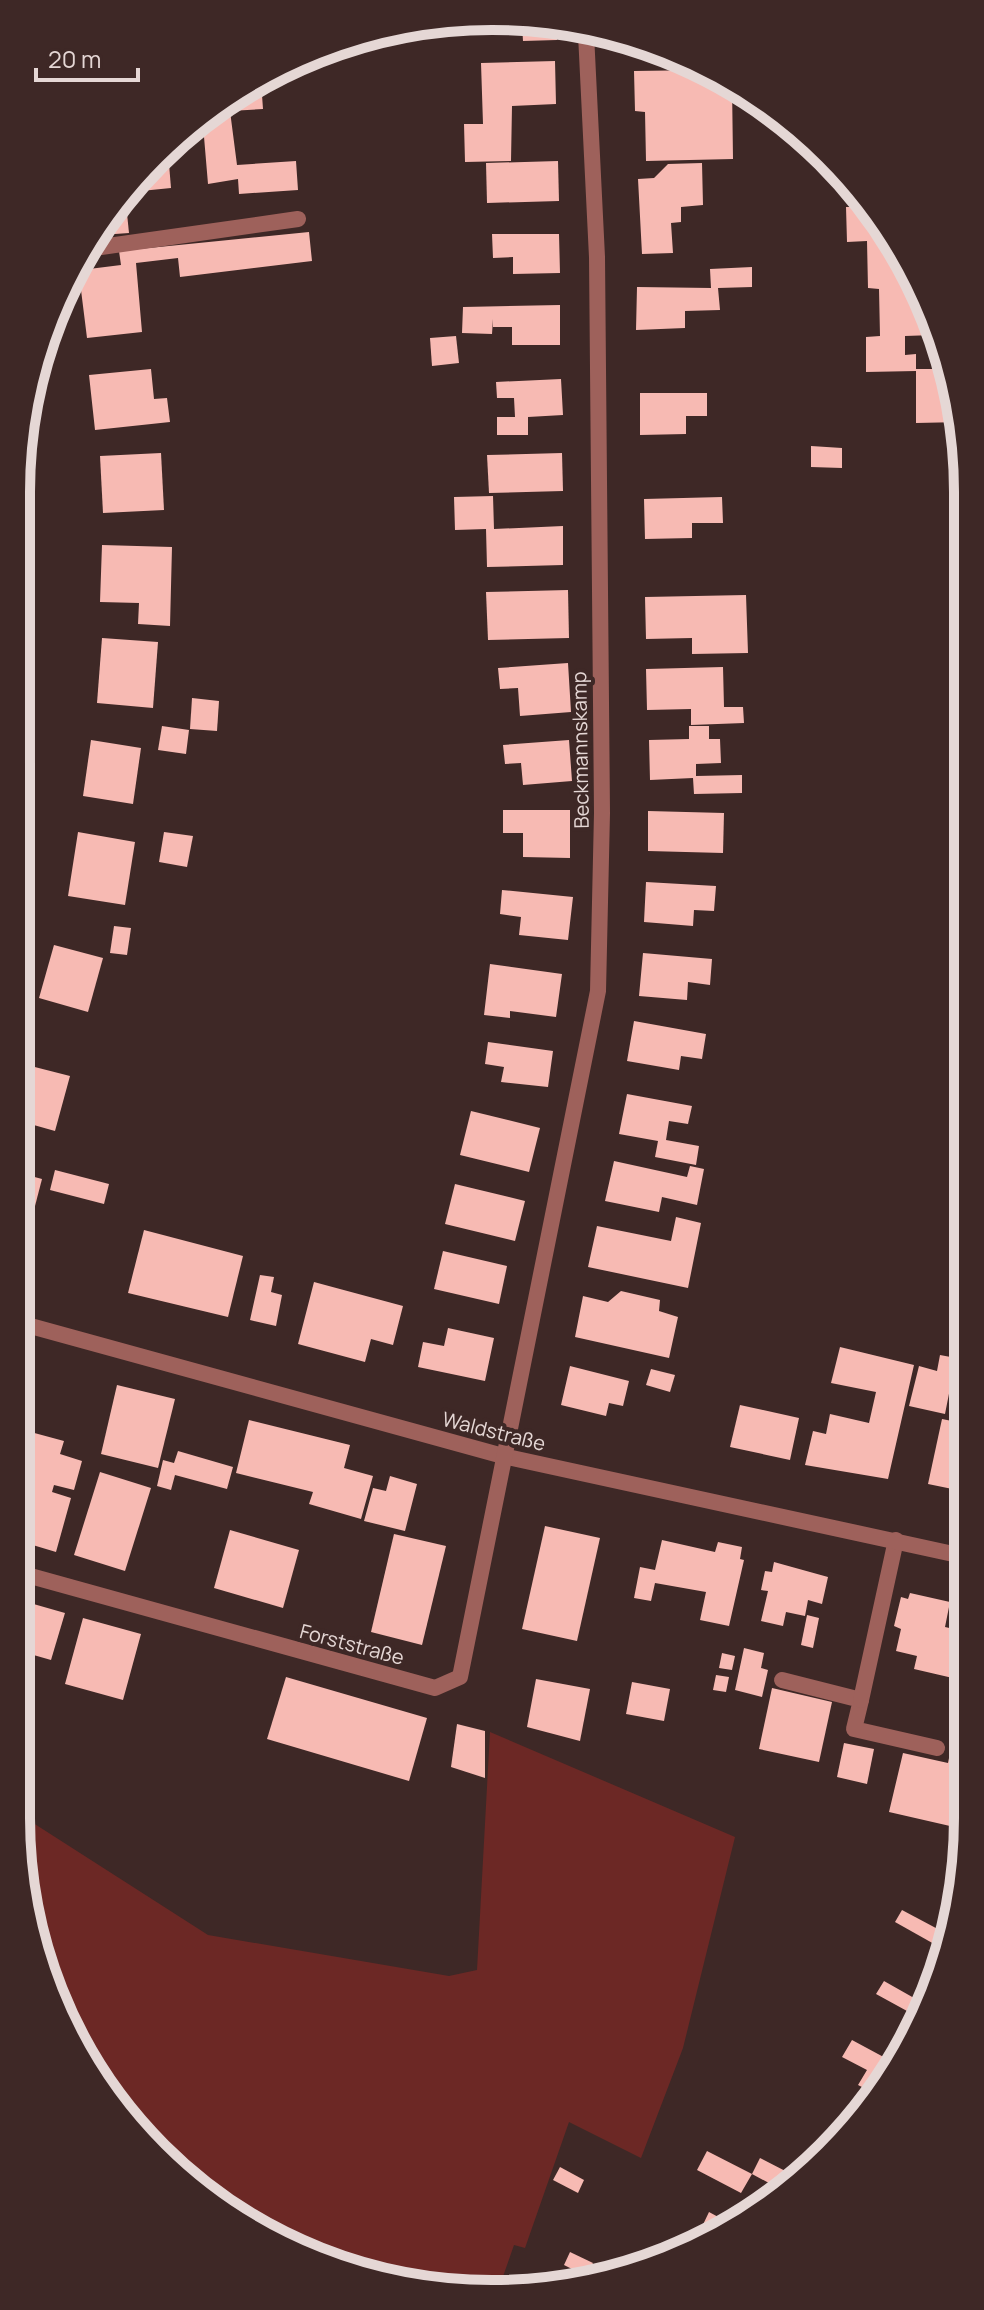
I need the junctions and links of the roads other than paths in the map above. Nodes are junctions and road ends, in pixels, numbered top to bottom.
1 (586, 40) edge
2 (298, 219) dead end
3 (101, 247) edge
4 (30, 1326) edge
5 (503, 1456) junction
6 (896, 1540) junction
7 (954, 1554) edge
8 (30, 1576) edge
9 (782, 1680) dead end
10 (861, 1700) junction
11 (937, 1748) dead end

1 - 5 street, Beckmannskamp
2 - 3 street
4 - 5 street, Waldstraße
5 - 6 street, Waldstraße
5 - 8 street, Forststraße
6 - 7 street, Waldstraße
6 - 10 street
9 - 10 street
10 - 11 street

